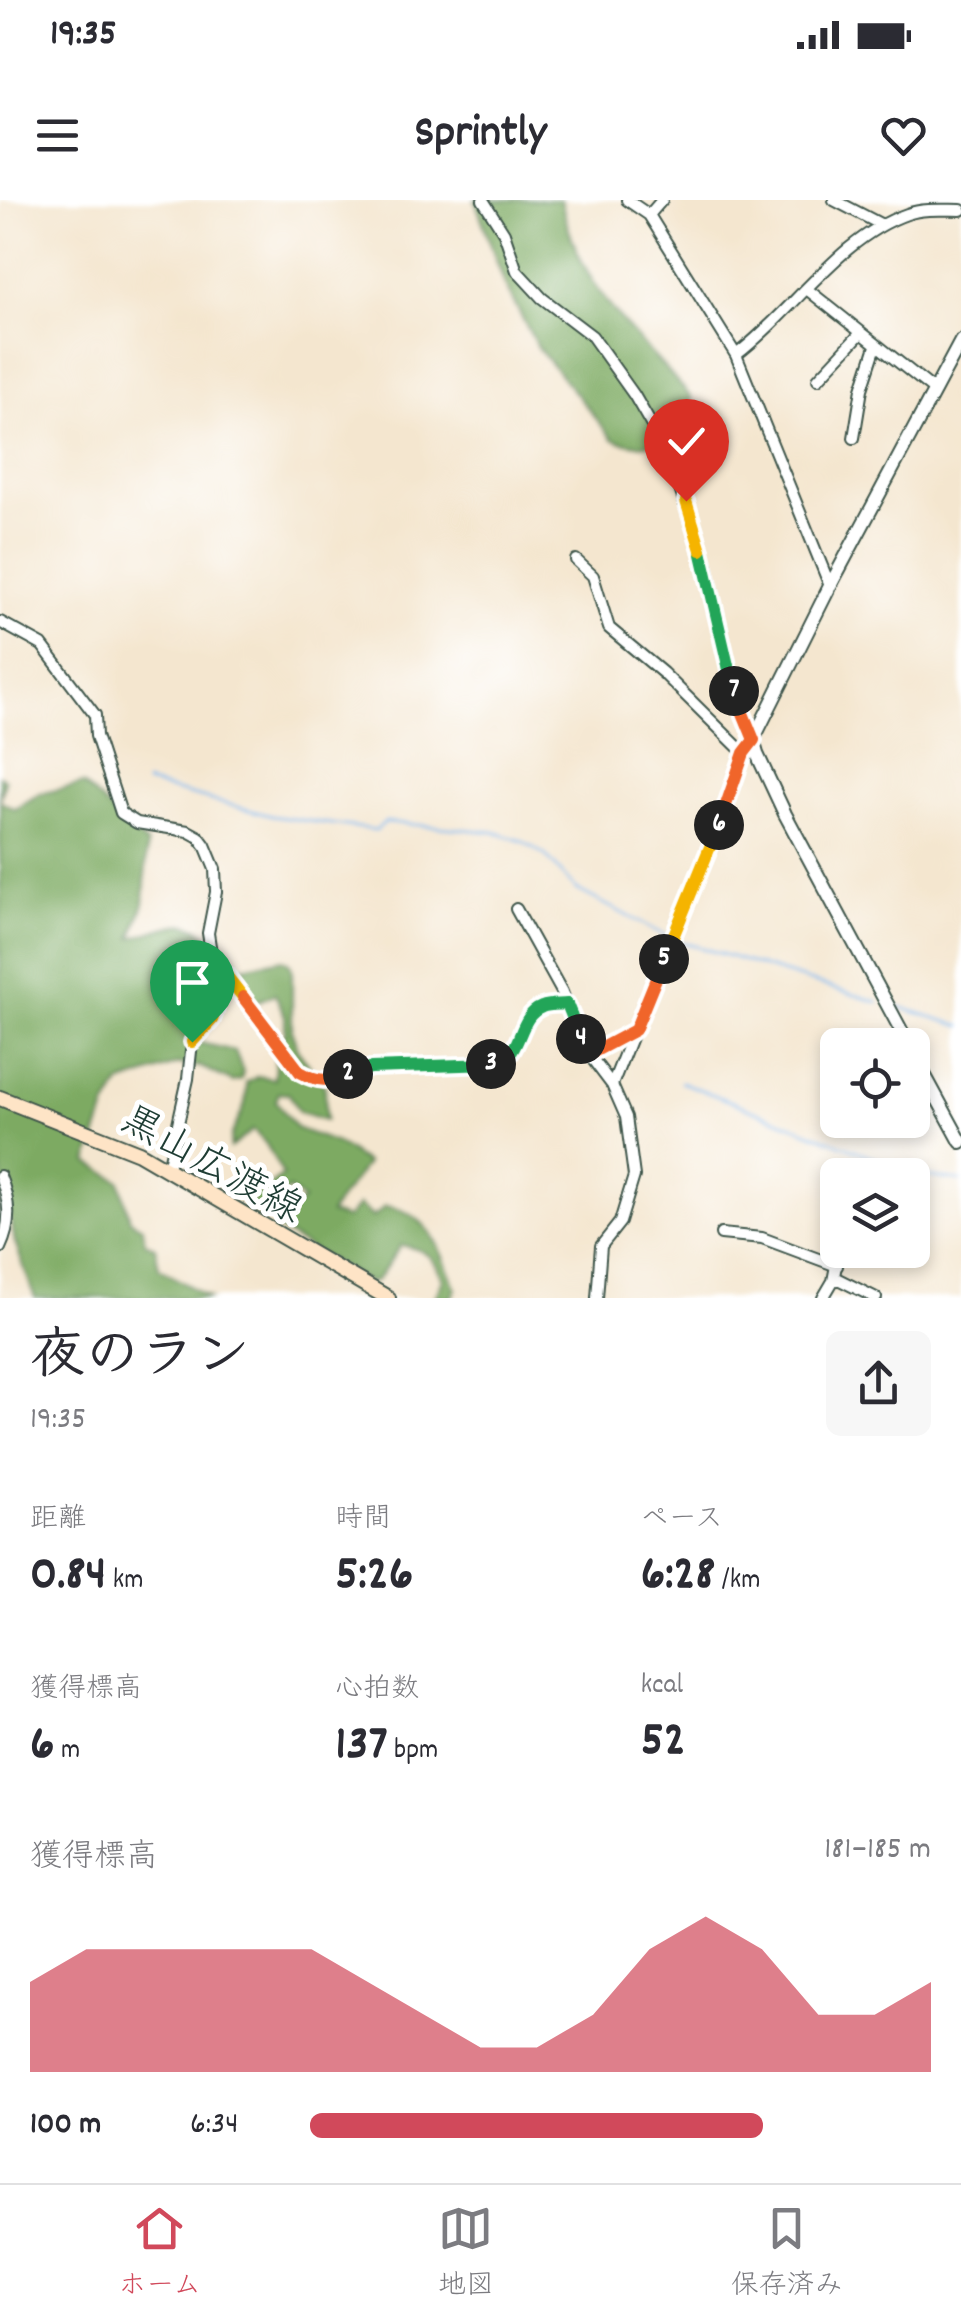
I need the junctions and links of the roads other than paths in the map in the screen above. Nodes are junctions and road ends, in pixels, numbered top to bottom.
1 (483, 200) edge
2 (627, 200) edge
3 (662, 200) edge
4 (834, 200) edge
5 (961, 210) edge
6 (649, 215) junction
7 (882, 226) junction
8 (808, 290) junction
9 (861, 333) junction
10 (961, 341) edge
11 (876, 346) junction
12 (736, 355) junction
13 (818, 379) dead end
14 (934, 391) junction
15 (854, 438) dead end
16 (576, 560) dead end
17 (830, 586) junction
18 (0, 622) edge
19 (754, 740) junction
20 (744, 753) junction
21 (516, 910) dead end
22 (212, 957) junction
23 (567, 1004) junction
24 (900, 1028) edge
25 (635, 1030) junction
26 (590, 1054) junction
27 (930, 1084) edge
28 (612, 1085) junction
29 (0, 1098) edge
30 (961, 1142) edge
31 (168, 1168) junction
32 (0, 1176) edge
33 (721, 1234) dead end
34 (0, 1248) edge
35 (836, 1268) edge
36 (835, 1271) junction
37 (388, 1298) edge
38 (598, 1298) edge
39 (824, 1298) edge
40 (876, 1298) edge

1 - 19 street
2 - 6 street
3 - 6 street
4 - 7 street
5 - 7 street
6 - 12 street
7 - 8 street
8 - 9 street
8 - 12 street
9 - 11 street
9 - 13 street
10 - 14 street
11 - 14 street
11 - 15 street
12 - 17 street
14 - 17 street
16 - 20 street
17 - 19 street
18 - 22 street
19 - 20 street
19 - 24 street
20 - 25 street
21 - 23 street
22 - 23 street
22 - 31 street
23 - 26 street
25 - 26 street
25 - 28 street
26 - 28 street
27 - 30 street
28 - 38 street
29 - 31 main road, 黒山広渡線
31 - 37 main road, 黒山広渡線
32 - 34 street
33 - 36 street
35 - 36 street
36 - 39 street
36 - 40 street

